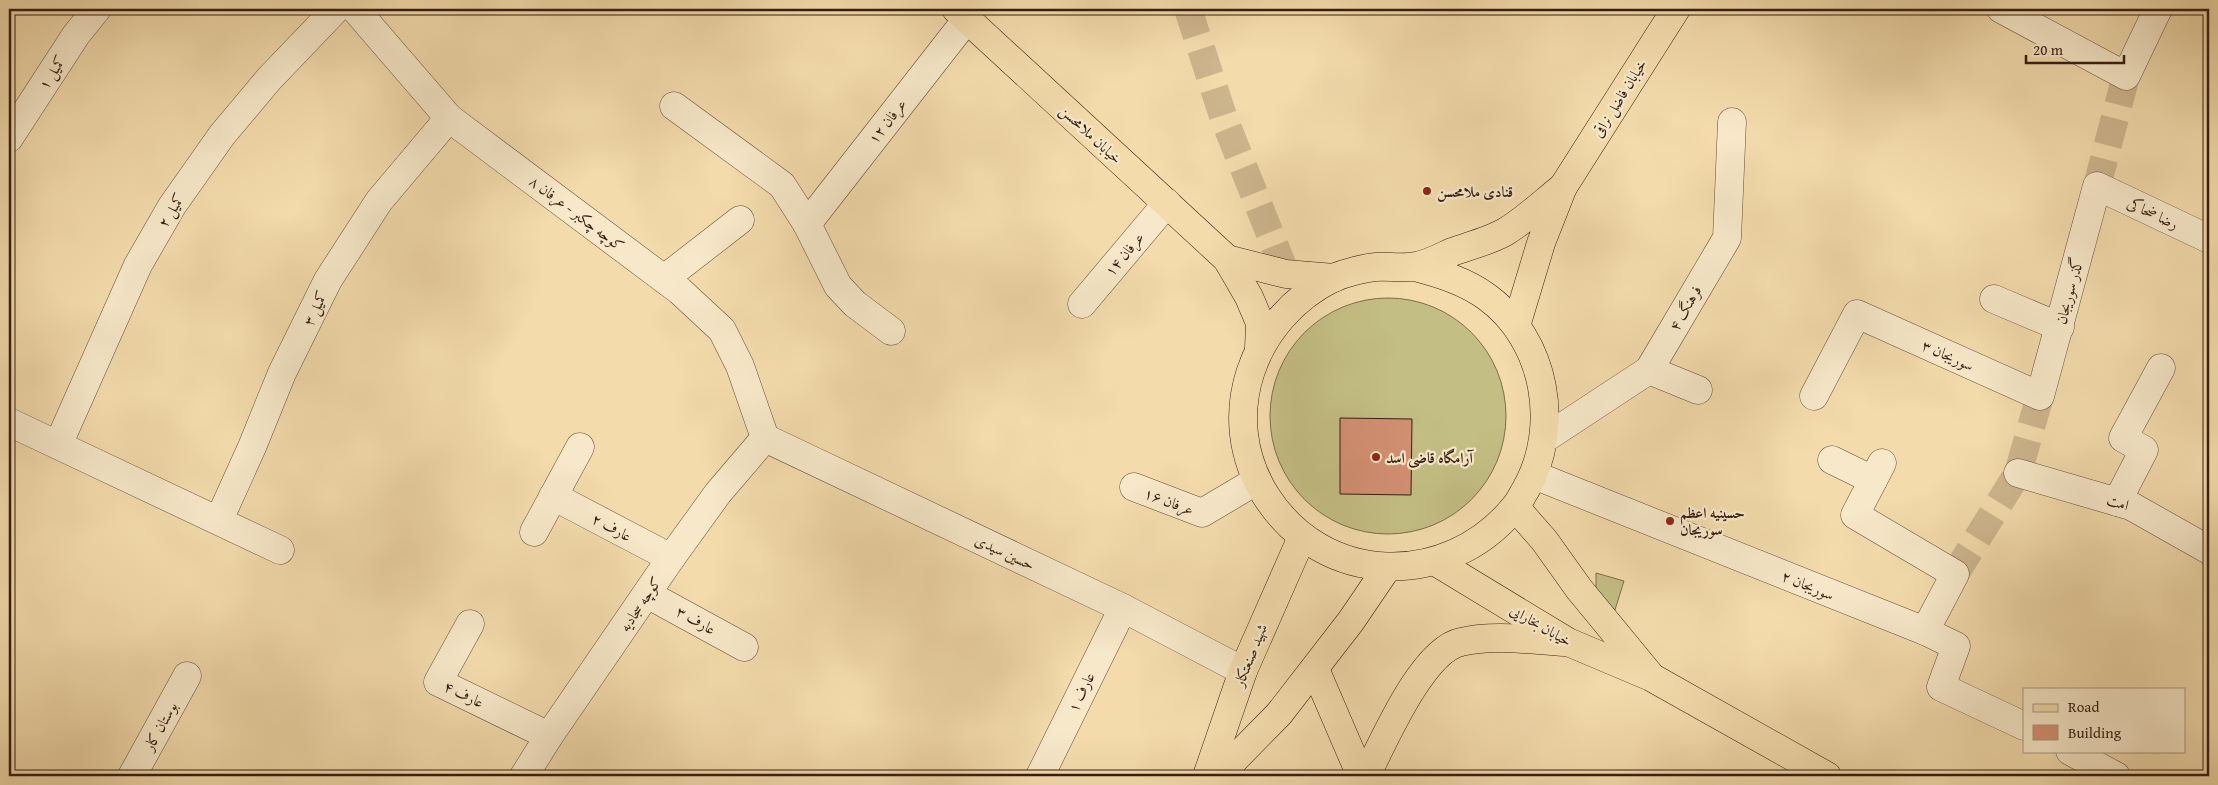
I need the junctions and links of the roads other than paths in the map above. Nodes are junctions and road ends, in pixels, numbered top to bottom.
1 (97, 9) edge
2 (336, 9) edge
3 (355, 9) edge
4 (1676, 9) edge
5 (2001, 9) edge
6 (2158, 9) edge
7 (961, 14) edge
8 (674, 106) dead end
9 (449, 118) junction
10 (1732, 122) dead end
11 (9, 138) edge
12 (2097, 186) joint
13 (1563, 187) junction
14 (1167, 203) junction
15 (740, 220) dead end
16 (807, 224) junction
17 (2209, 239) edge
18 (1227, 259) junction
19 (1415, 267) junction
20 (1334, 278) junction
21 (664, 280) junction
22 (1994, 299) dead end
23 (1082, 304) dead end
24 (1516, 326) junction
25 (2060, 327) junction
26 (891, 331) dead end
27 (1259, 348) junction
28 (2161, 368) dead end
29 (1649, 370) junction
30 (1698, 390) dead end
31 (1814, 396) dead end
32 (2040, 396) joint
33 (9, 422) edge
34 (764, 438) junction
35 (1544, 439) junction
36 (58, 444) junction
37 (580, 447) dead end
38 (1832, 460) dead end
39 (2018, 473) dead end
40 (1534, 475) junction
41 (1256, 481) junction
42 (1134, 487) dead end
43 (554, 496) junction
44 (2117, 502) junction
45 (1515, 507) junction
46 (219, 520) junction
47 (534, 532) dead end
48 (1302, 537) junction
49 (280, 550) dead end
50 (2209, 550) edge
51 (672, 558) junction
52 (1436, 562) junction
53 (1387, 568) junction
54 (648, 594) junction
55 (1122, 608) junction
56 (470, 624) dead end
57 (1925, 631) junction
58 (1568, 642) junction
59 (744, 647) dead end
60 (1315, 669) junction
61 (1242, 670) junction
62 (187, 676) dead end
63 (1651, 678) junction
64 (2023, 726) edge
65 (549, 736) junction
66 (2072, 752) edge
67 (132, 776) edge
68 (524, 776) edge
69 (1040, 776) edge
70 (1207, 776) edge
71 (1218, 776) edge
72 (1361, 776) edge
73 (1366, 776) edge
74 (1827, 776) edge
75 (2116, 776) edge

1 - 11 street, کمیل ۱
2 - 36 street, کمیل ۲
3 - 9 street, کوچه چکبر - عرفان ۸
4 - 13 main road, خیابان فاضل نراقی
5 - 6 street
7 - 14 main road, خیابان ملامحسن
7 - 16 street, عرفان ۱۲
8 - 16 street
9 - 21 street, کوچه چکبر - عرفان ۸
9 - 46 street, کمیل ۳
10 - 29 street, فرهنگ ۴
12 - 17 street, رضا ضحاکی
12 - 25 street, گذر سوریجان
13 - 19 main road
13 - 24 main road
14 - 18 main road, خیابان ملامحسن
14 - 23 street, عرفان ۱۴
15 - 21 street
16 - 26 street
18 - 20 main road
18 - 27 main road
19 - 20 main road
19 - 24 main road
20 - 27 main road
21 - 34 street, کوچه چکبر - عرفان ۸
22 - 25 street
24 - 35 main road
25 - 32 street, گذر سوریجان
27 - 41 main road
28 - 44 street
29 - 30 street
29 - 35 street, فرهنگ ۴
31 - 32 street, سوریجان ۳
33 - 36 street
34 - 51 street, کوچه سجادیه
34 - 55 street, حسین سیدی
35 - 40 main road
36 - 46 street
37 - 43 street
38 - 57 street
39 - 44 street, امت
40 - 45 main road
40 - 57 street, سوریجان ۲
41 - 42 street, عرفان ۱۶
41 - 48 main road
43 - 47 street
43 - 51 street, عارف ۲
44 - 50 street, امت
45 - 52 main road
45 - 63 main road, خیابان بخارایی
46 - 49 street
48 - 53 main road
48 - 61 main road, شهید صنعتکار
51 - 54 street, کوچه سجادیه
52 - 53 main road
52 - 58 main road, خیابان بخارایی
53 - 60 main road
54 - 59 street, عارف ۳
54 - 65 street, کوچه سجادیه
55 - 61 street, حسین سیدی
55 - 69 street, عارف ۱
56 - 65 street, عارف ۴
57 - 64 street, سوریجان ۲
58 - 63 main road, خیابان بخارایی
58 - 73 main road
60 - 71 main road
60 - 72 main road
61 - 70 main road, شهید صنعتکار
62 - 67 street, بوستان کار
63 - 74 main road, خیابان بخارایی
65 - 68 street, کوچه سجادیه
66 - 75 street

